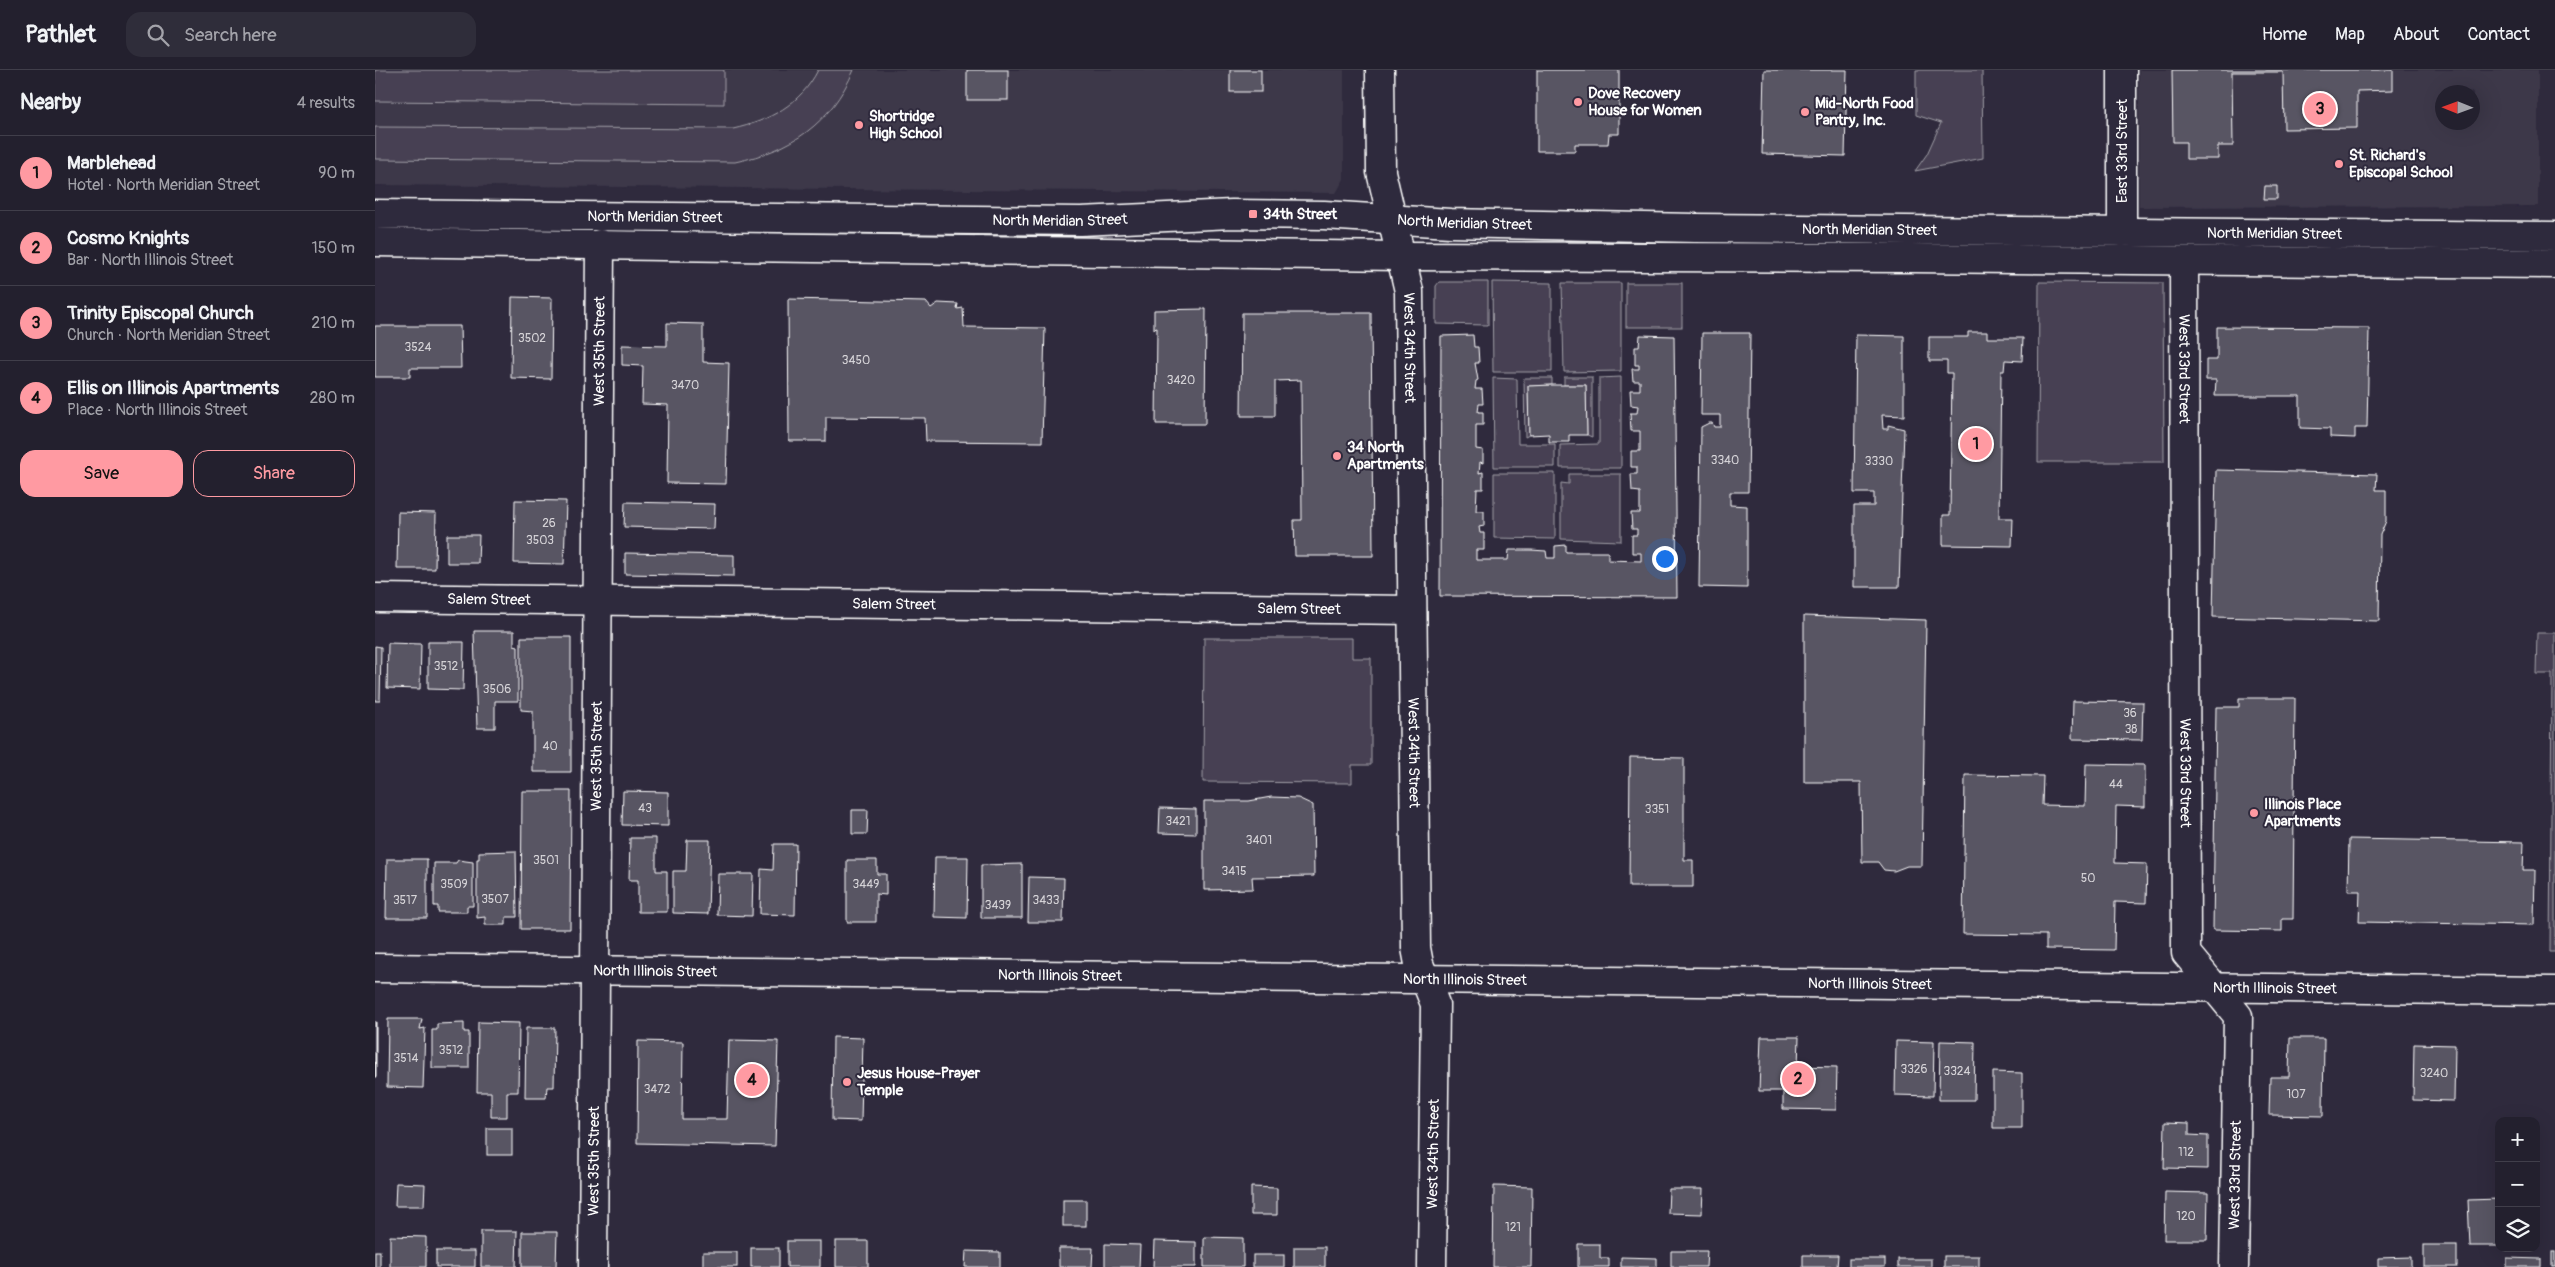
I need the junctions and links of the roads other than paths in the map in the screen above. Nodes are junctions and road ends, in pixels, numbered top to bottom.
1 (1380, 70) edge
2 (2123, 70) edge
3 (375, 214) edge
4 (2121, 232) junction
5 (2555, 236) edge
6 (1395, 237) junction
7 (375, 242) edge
8 (600, 244) junction
9 (2184, 261) junction
10 (2555, 264) edge
11 (375, 598) edge
12 (597, 600) junction
13 (1412, 610) junction
14 (375, 968) edge
15 (597, 971) junction
16 (1426, 980) junction
17 (2213, 987) junction
18 (2555, 990) edge
19 (593, 1267) edge
20 (1432, 1267) edge
21 (2234, 1267) edge

1 - 6 main road, West 34th Street
2 - 4 main road, East 33rd Street
3 - 6 main road, North Meridian Street
4 - 5 main road, North Meridian Street
4 - 6 main road, North Meridian Street
6 - 8 main road, North Meridian Street
6 - 9 main road, North Meridian Street
6 - 13 main road, West 34th Street
7 - 8 main road, North Meridian Street
8 - 12 main road, West 35th Street
9 - 10 main road, North Meridian Street
9 - 17 main road, West 33rd Street
11 - 12 main road, Salem Street
12 - 13 main road, Salem Street
12 - 15 main road, West 35th Street
13 - 16 main road, West 34th Street
14 - 15 main road, North Illinois Street
15 - 16 main road, North Illinois Street
15 - 19 main road, West 35th Street
16 - 17 main road, North Illinois Street
16 - 20 main road, West 34th Street
17 - 18 main road, North Illinois Street
17 - 21 main road, West 33rd Street

